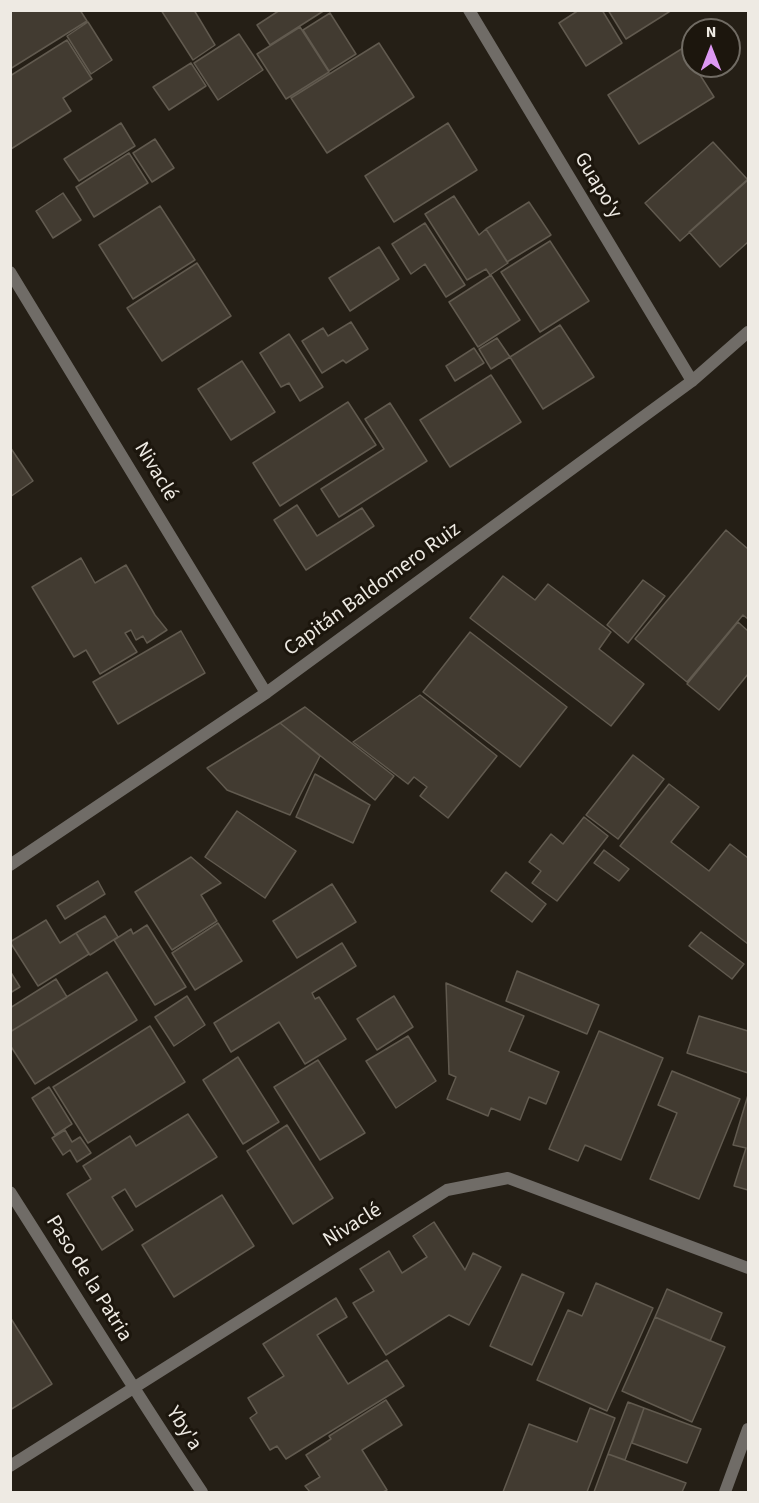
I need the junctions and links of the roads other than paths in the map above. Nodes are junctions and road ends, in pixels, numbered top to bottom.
1 (469, 10) edge
2 (10, 272) edge
3 (748, 332) edge
4 (692, 381) junction
5 (266, 693) junction
6 (10, 865) edge
7 (10, 1192) edge
8 (748, 1268) edge
9 (132, 1388) junction
10 (748, 1429) edge
11 (10, 1466) edge
12 (202, 1492) edge
13 (726, 1492) edge

1 - 4 street, Guapo'y
2 - 5 street, Nivaclé
3 - 4 street, Capitán Baldomero Ruiz
4 - 5 street, Capitán Baldomero Ruiz
5 - 6 street, Capitán Baldomero Ruiz
7 - 9 street, Paso de la Patria
8 - 9 street, Nivaclé
9 - 11 street, Nivaclé
9 - 12 street, Yby'a
10 - 13 street

